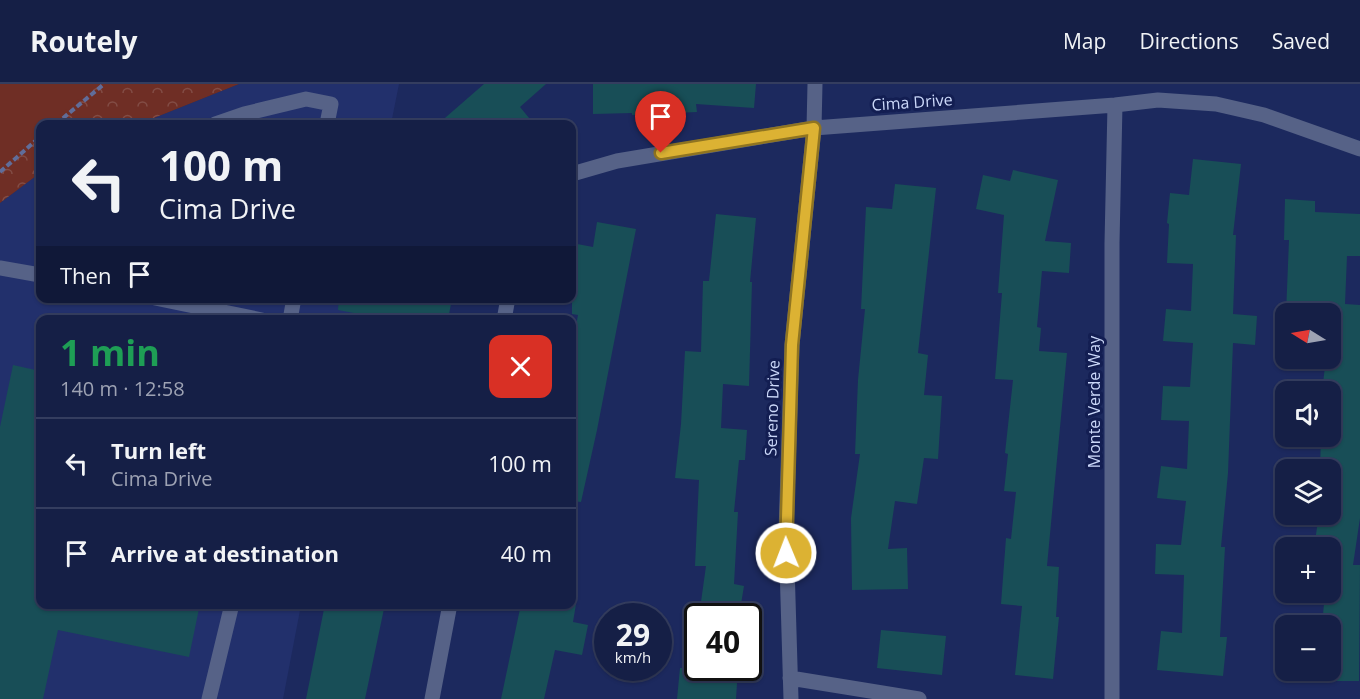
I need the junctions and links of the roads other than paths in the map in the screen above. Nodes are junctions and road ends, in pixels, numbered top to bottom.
1 (815, 84) edge
2 (1115, 105) junction
3 (227, 120) edge
4 (328, 120) edge
5 (814, 128) junction
6 (1360, 149) edge
7 (576, 173) edge
8 (0, 268) edge
9 (36, 273) edge
10 (179, 303) edge
11 (238, 315) edge
12 (231, 609) edge
13 (449, 609) edge
14 (790, 678) junction
15 (209, 699) edge
16 (432, 699) edge
17 (791, 699) edge
18 (919, 699) edge
19 (1112, 699) edge

1 - 5 street, Sereno Drive
2 - 5 street, Cima Drive
2 - 6 street, Cima Drive
2 - 19 street, Monte Verde Way
3 - 4 street
5 - 7 street, Cima Drive
5 - 14 street, Sereno Drive
8 - 9 street
10 - 11 street
12 - 15 street
13 - 16 street
14 - 17 street, Sereno Drive
14 - 18 street

